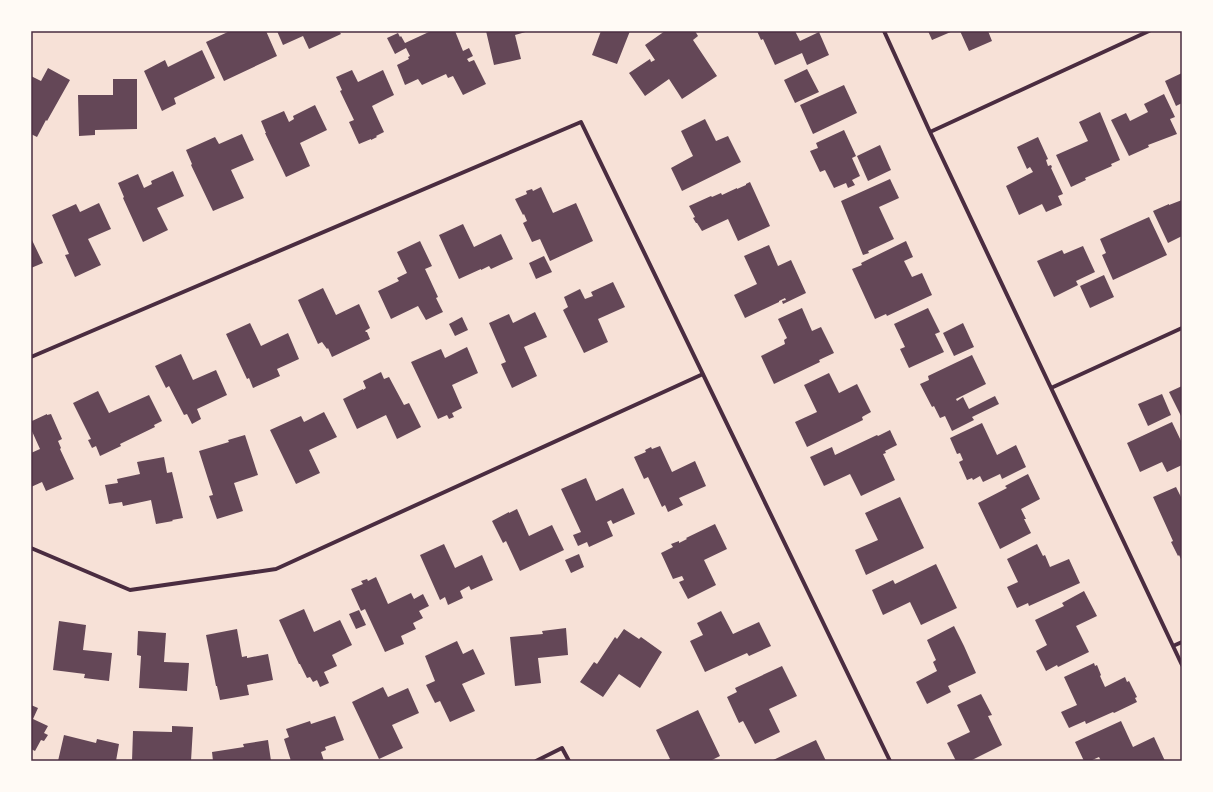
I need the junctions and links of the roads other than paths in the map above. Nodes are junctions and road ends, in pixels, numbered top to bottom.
1 (884, 31) edge
2 (1149, 31) edge
3 (930, 132) junction
4 (1182, 328) edge
5 (31, 357) edge
6 (703, 374) junction
7 (1051, 388) junction
8 (31, 548) edge
9 (1182, 642) edge
10 (1173, 646) junction
11 (1182, 665) edge
12 (536, 761) edge
13 (569, 761) edge
14 (890, 761) edge

1 - 3 street
2 - 3 street
3 - 7 street
4 - 7 street
5 - 6 street
6 - 8 street
6 - 14 street
7 - 10 street
9 - 10 street
10 - 11 street
12 - 13 street

